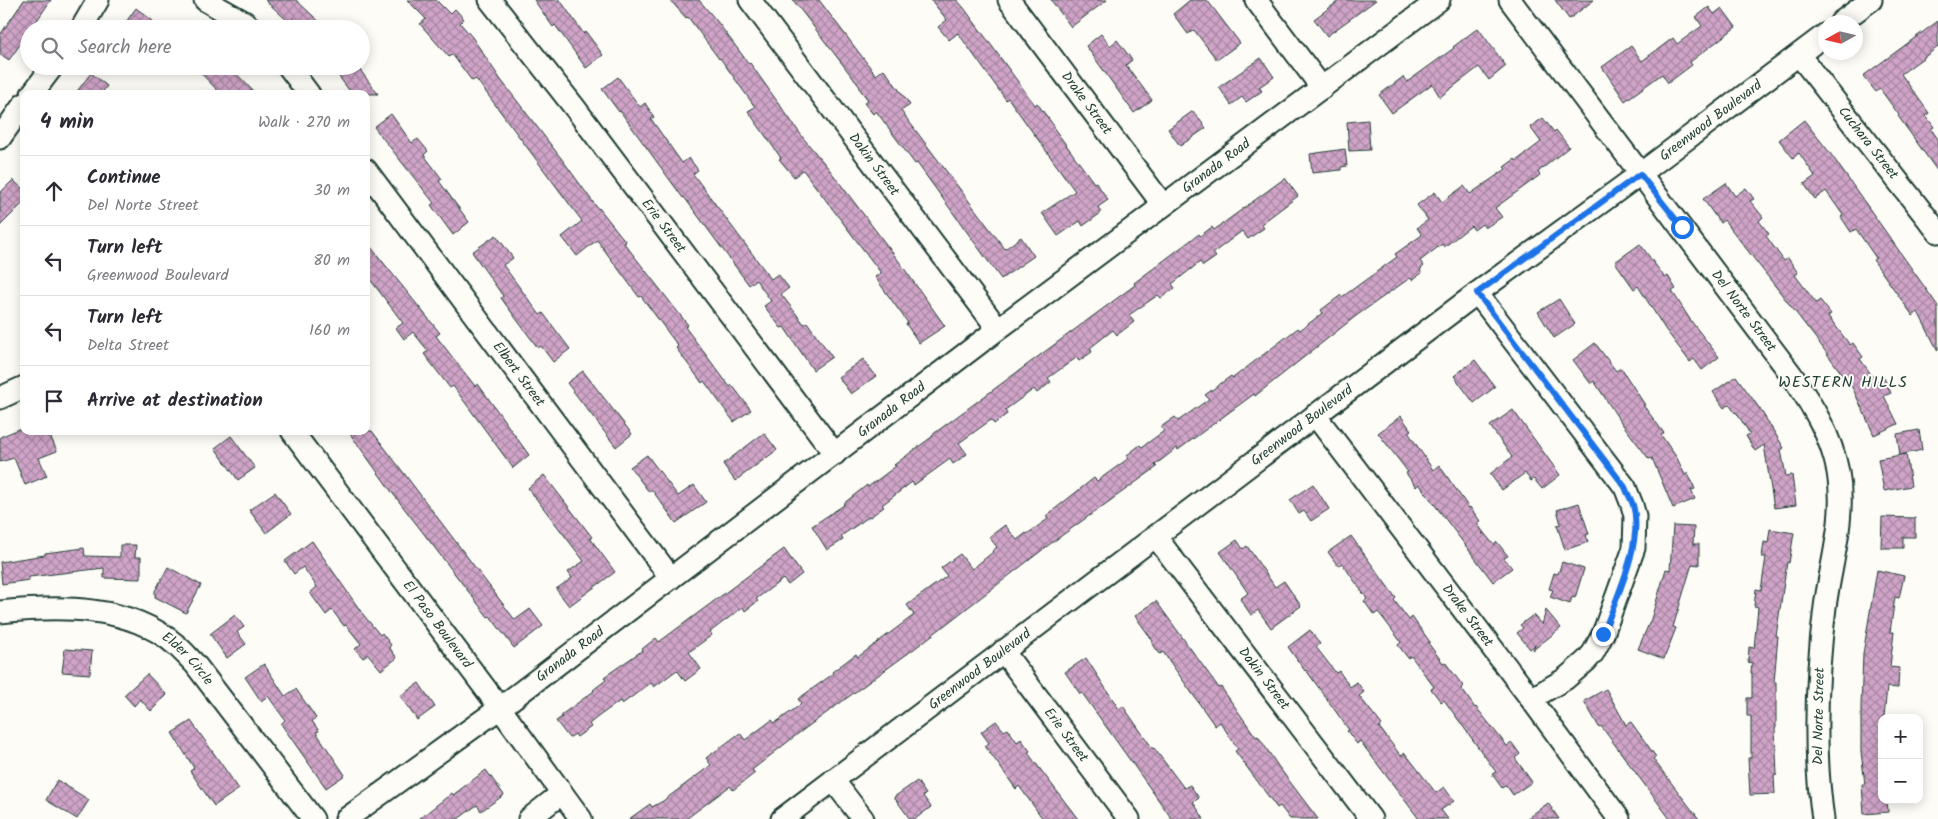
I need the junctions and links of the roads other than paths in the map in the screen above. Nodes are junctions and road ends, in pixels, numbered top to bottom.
1 (98, 0) edge
2 (205, 0) edge
3 (490, 0) edge
4 (750, 0) edge
5 (1009, 0) edge
6 (1256, 0) edge
7 (1439, 0) edge
8 (1510, 0) edge
9 (1871, 0) edge
10 (1851, 15) edge
11 (86, 20) edge
12 (240, 20) edge
13 (1818, 40) edge
14 (1798, 55) junction
15 (46, 75) edge
16 (295, 75) edge
17 (1322, 88) junction
18 (35, 90) edge
19 (306, 90) edge
20 (15, 115) edge
21 (0, 138) edge
22 (1640, 174) junction
23 (370, 175) edge
24 (1163, 205) junction
25 (1938, 232) edge
26 (1477, 293) junction
27 (998, 329) junction
28 (20, 388) edge
29 (0, 398) edge
30 (1315, 415) junction
31 (295, 435) edge
32 (835, 454) junction
33 (1156, 537) junction
34 (671, 578) junction
35 (0, 612) edge
36 (1004, 651) junction
37 (1531, 699) junction
38 (500, 708) junction
39 (834, 780) junction
40 (562, 793) junction
41 (313, 819) edge
42 (346, 819) edge
43 (529, 819) edge
44 (581, 819) edge
45 (782, 819) edge
46 (863, 819) edge
47 (1128, 819) edge
48 (1372, 819) edge
49 (1619, 819) edge
50 (1822, 819) edge

1 - 11 street
2 - 12 street
3 - 32 street, Erie Street
4 - 27 street, Dakin Street
5 - 24 street, Drake Street
6 - 17 street
7 - 17 street, Granada Road
8 - 22 street, Del Norte Street
9 - 10 street
13 - 14 street, Greenwood Boulevard
14 - 22 street, Greenwood Boulevard
14 - 25 street, Cuchara Street
15 - 18 street
16 - 19 street
17 - 24 street, Granada Road
20 - 21 street
22 - 26 street, Greenwood Boulevard
22 - 50 street, Del Norte Street
23 - 34 street, Elbert Street
24 - 27 street, Granada Road
26 - 30 street, Greenwood Boulevard
26 - 37 street
27 - 32 street, Granada Road
28 - 29 street
30 - 33 street, Greenwood Boulevard
30 - 37 street, Drake Street
31 - 38 street, El Paso Boulevard
32 - 34 street, Granada Road
33 - 36 street, Greenwood Boulevard
33 - 48 street, Dakin Street
34 - 38 street, Granada Road
35 - 41 street, Elder Circle
36 - 39 street, Greenwood Boulevard
36 - 47 street, Erie Street
37 - 49 street, Drake Street
38 - 40 street, El Paso Boulevard
38 - 42 street, Granada Road
39 - 45 street, Greenwood Boulevard
39 - 46 street
40 - 43 street
40 - 44 street, El Paso Boulevard

